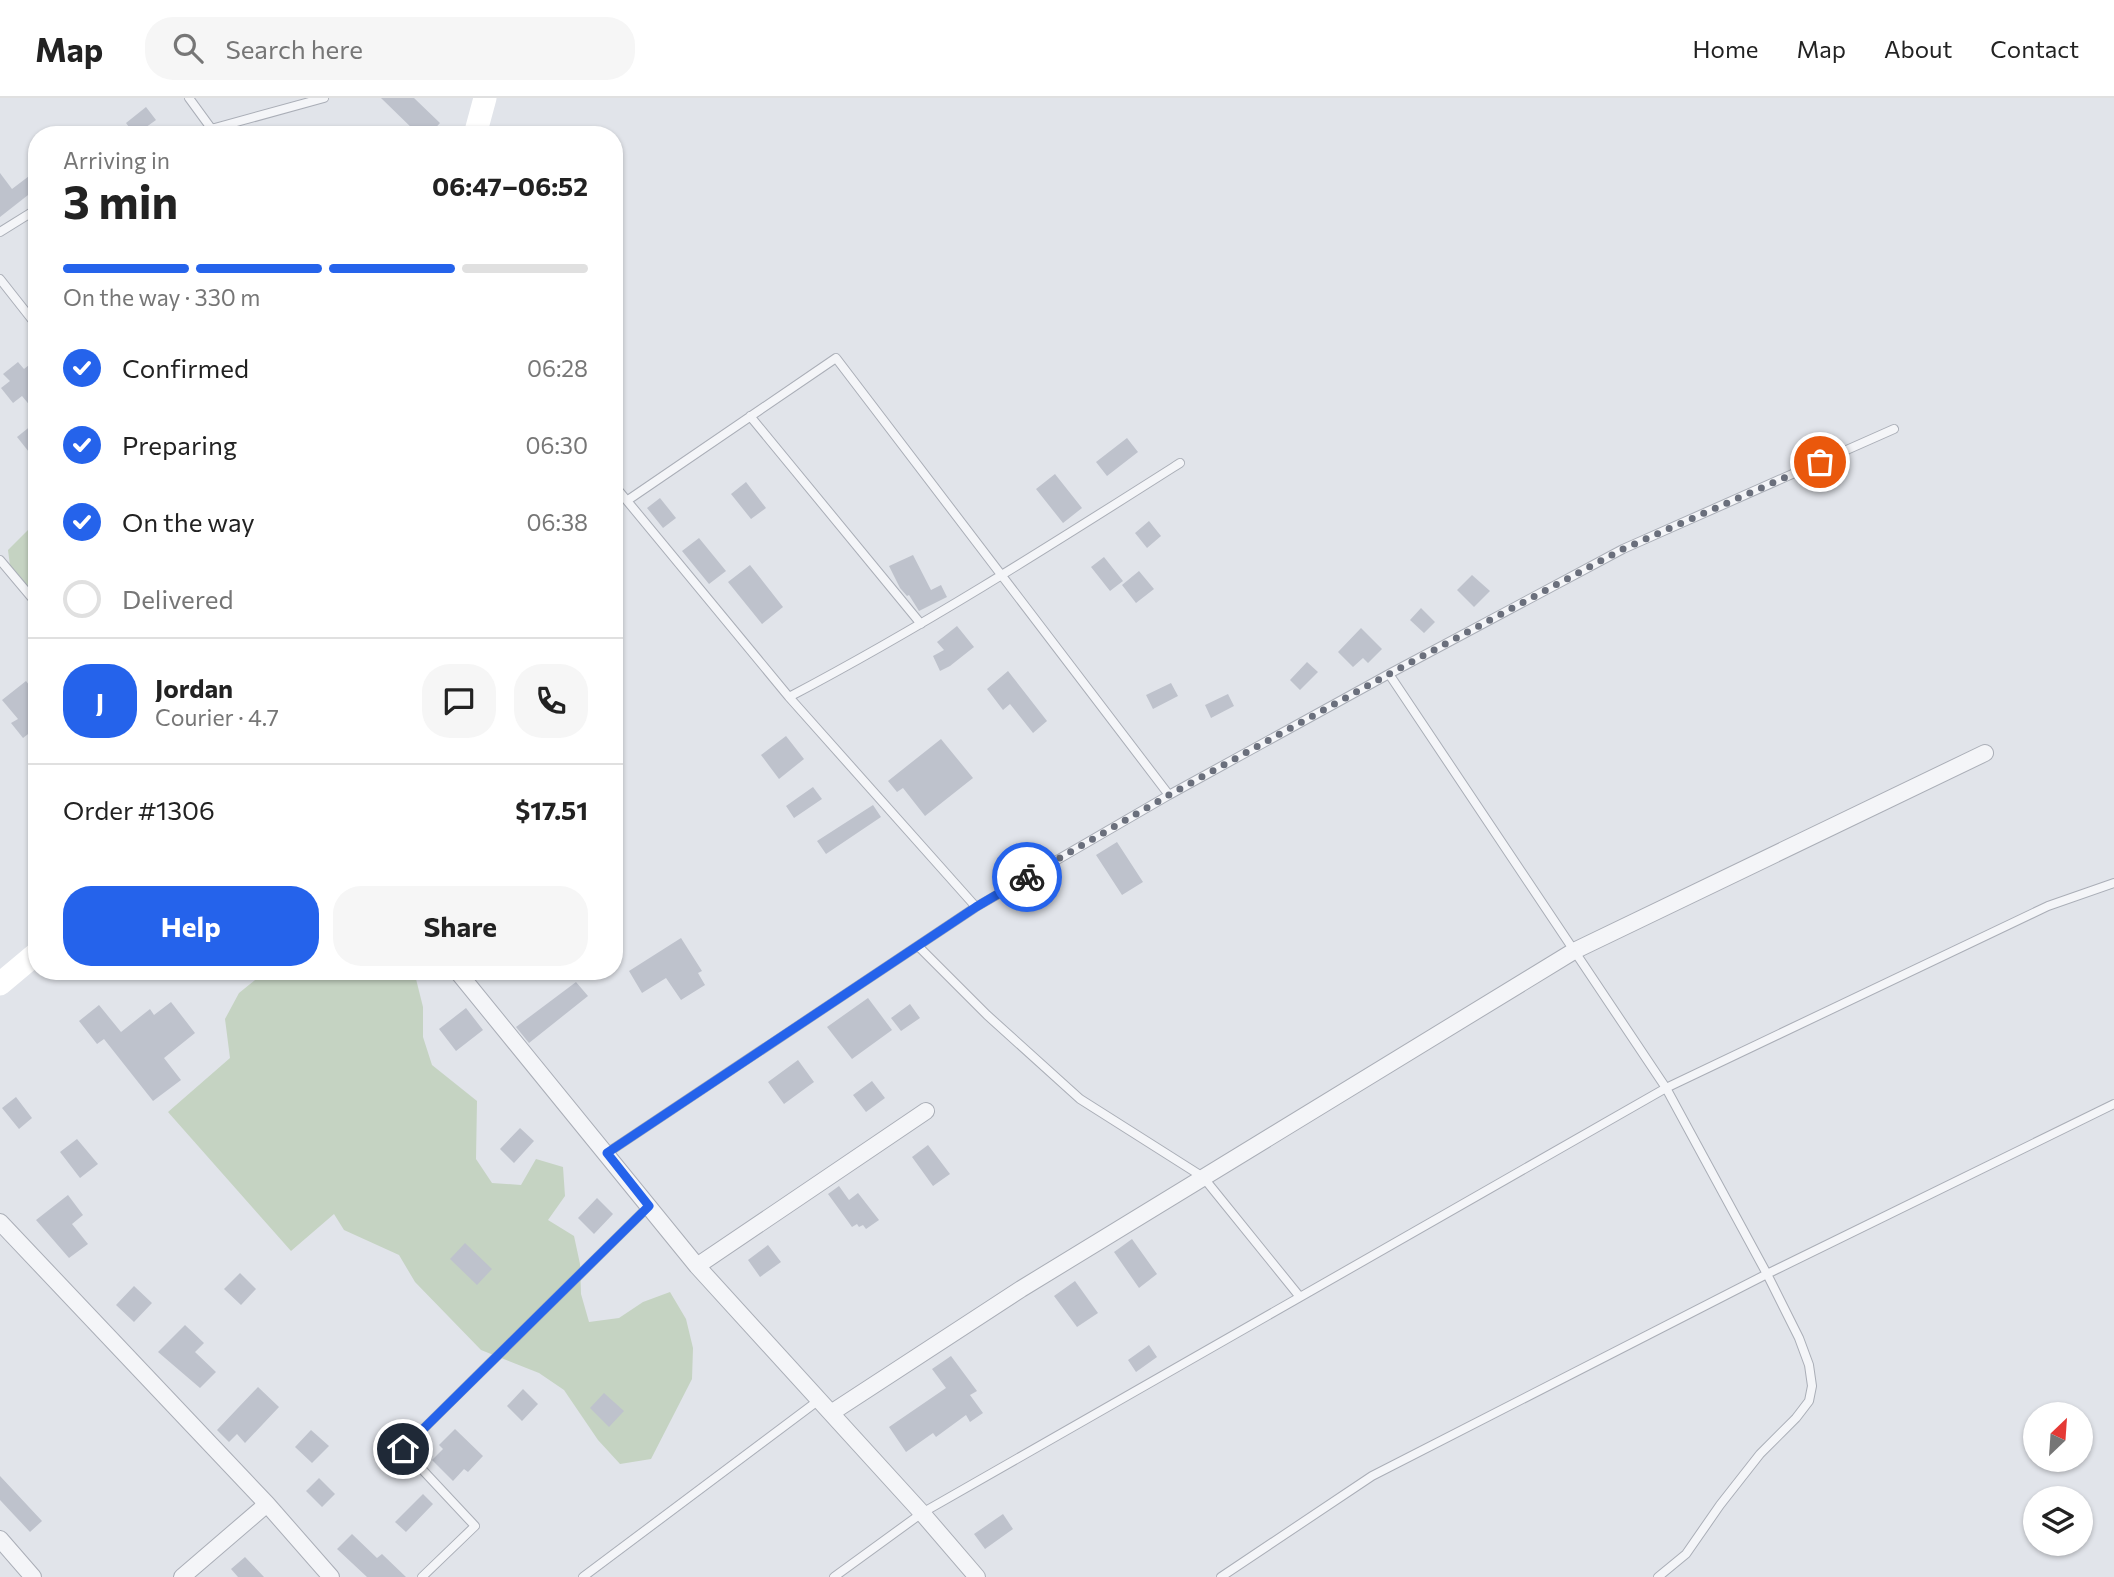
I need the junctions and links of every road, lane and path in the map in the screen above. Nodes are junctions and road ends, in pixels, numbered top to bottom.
1 (189, 98) edge
2 (324, 98) edge
3 (485, 98) edge
4 (210, 126) edge
5 (233, 126) edge
6 (477, 126) edge
7 (28, 215) edge
8 (0, 232) edge
9 (0, 279) edge
10 (28, 315) edge
11 (750, 416) junction
12 (1894, 429) dead end
13 (1180, 463) dead end
14 (623, 495) edge
15 (628, 500) junction
16 (0, 560) edge
17 (1003, 576) junction
18 (28, 593) edge
19 (921, 624) junction
20 (1389, 674) junction
21 (789, 697) junction
22 (1985, 753) dead end
23 (1169, 795) junction
24 (2114, 883) edge
25 (976, 907) junction
26 (918, 946) junction
27 (1574, 951) junction
28 (28, 961) edge
29 (464, 980) edge
30 (0, 984) edge
31 (1666, 1088) junction
32 (2114, 1104) edge
33 (926, 1111) dead end
34 (607, 1153) junction
35 (1203, 1178) junction
36 (649, 1206) junction
37 (0, 1222) edge
38 (697, 1266) junction
39 (1767, 1274) junction
40 (1300, 1297) junction
41 (820, 1400) junction
42 (831, 1413) junction
43 (267, 1504) junction
44 (922, 1513) junction
45 (0, 1539) edge
46 (33, 1577) edge
47 (182, 1577) edge
48 (331, 1577) edge
49 (422, 1577) edge
50 (583, 1577) edge
51 (834, 1577) edge
52 (977, 1577) edge
53 (1221, 1577) edge
54 (1658, 1577) edge

1 - 4 lane
2 - 5 lane
3 - 6 main road
7 - 8 lane
9 - 10 lane
11 - 15 lane
11 - 17 lane
11 - 19 lane
12 - 20 lane
13 - 17 lane
14 - 15 lane
15 - 21 lane
16 - 18 lane
17 - 19 lane
17 - 23 lane
19 - 21 lane
20 - 23 lane
20 - 27 lane
21 - 25 lane
22 - 27 street
23 - 25 lane
24 - 31 lane
25 - 26 lane
26 - 34 lane
26 - 35 lane
27 - 31 lane
27 - 35 street
28 - 30 main road
29 - 34 street
31 - 39 lane
31 - 40 lane
32 - 39 lane
33 - 38 street
34 - 36 street
35 - 40 lane
35 - 42 street
36 - 38 street
36 - 49 lane
37 - 43 street
38 - 41 street
39 - 53 lane
39 - 54 lane
40 - 44 lane
41 - 42 street
41 - 50 lane
42 - 44 street
43 - 47 street
43 - 48 street
44 - 51 lane
44 - 52 street
45 - 46 street

